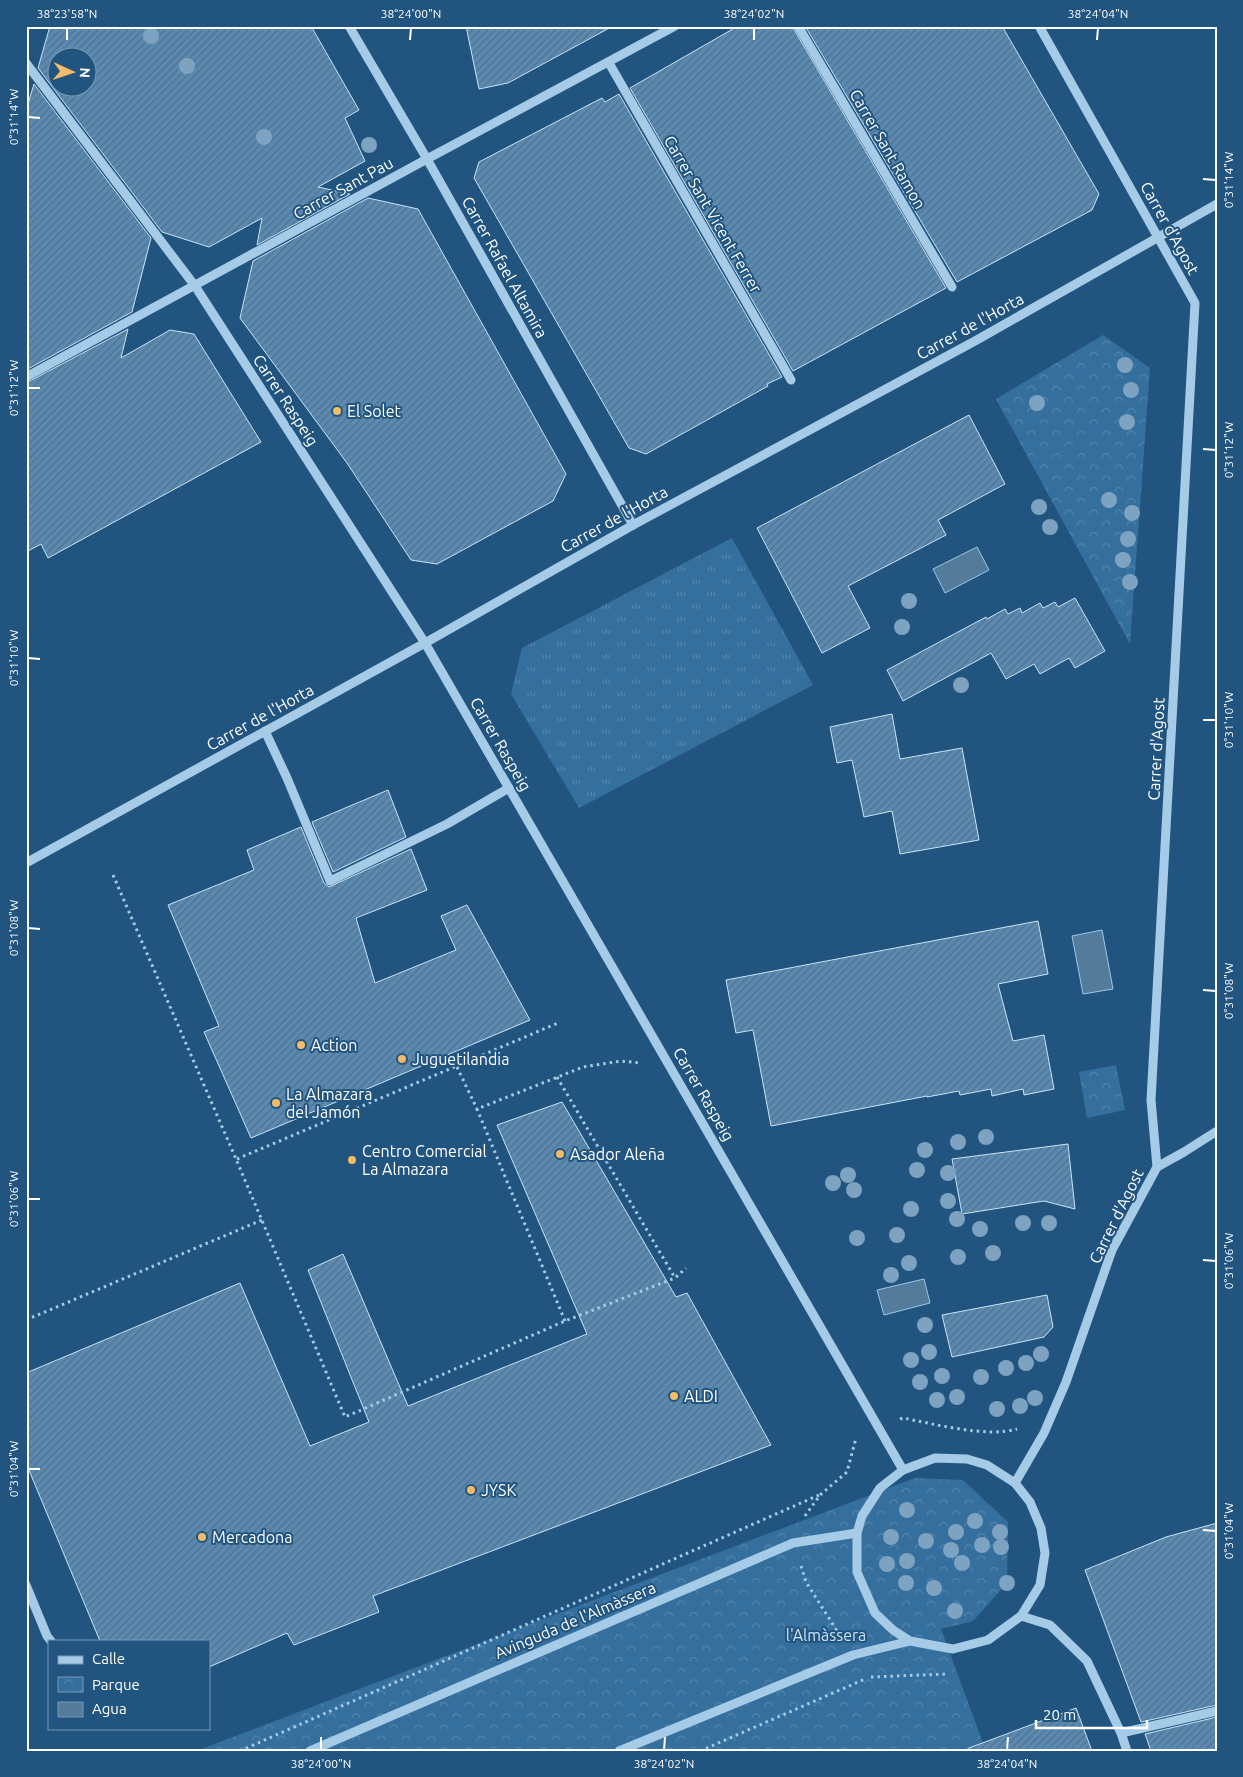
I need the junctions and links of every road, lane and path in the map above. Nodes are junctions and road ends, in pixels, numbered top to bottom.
1 (349, 26) edge
2 (675, 26) edge
3 (798, 26) edge
4 (1039, 26) edge
5 (26, 63) edge
6 (609, 63) junction
7 (427, 159) junction
8 (1217, 204) edge
9 (1158, 238) junction
10 (195, 286) junction
11 (952, 287) dead end
12 (26, 377) edge
13 (791, 380) dead end
14 (633, 524) junction
15 (426, 643) junction
16 (265, 731) junction
17 (509, 788) junction
18 (26, 862) edge
19 (113, 875) dead end
20 (558, 1023) dead end
21 (457, 1066) junction
22 (670, 1066) junction
23 (557, 1077) junction
24 (477, 1109) junction
25 (1217, 1131) edge
26 (236, 1159) junction
27 (1157, 1167) junction
28 (262, 1220) junction
29 (686, 1268) dead end
30 (675, 1278) junction
31 (26, 1320) edge
32 (565, 1321) junction
33 (878, 1427) junction
34 (1046, 1429) junction
35 (903, 1470) junction
36 (1014, 1484) junction
37 (820, 1495) junction
38 (857, 1533) junction
39 (792, 1543) junction
40 (26, 1585) edge
41 (1021, 1616) junction
42 (50, 1640) edge
43 (910, 1640) junction
44 (853, 1655) junction
45 (949, 1674) dead end
46 (1217, 1711) edge
47 (1121, 1733) junction
48 (240, 1751) edge
49 (310, 1751) edge
50 (619, 1751) edge
51 (700, 1751) edge
52 (1126, 1751) edge

1 - 7 street, Carrer Rafael Altamira
2 - 6 street, Carrer Sant Pau
3 - 11 street, Carrer Sant Ramon
4 - 9 street, Carrer d'Agost
5 - 10 street, Carrer Raspeig
6 - 7 street, Carrer Sant Pau
6 - 13 street, Carrer Sant Vicent Ferrer
7 - 10 street, Carrer Sant Pau
7 - 14 street, Carrer Rafael Altamira
8 - 9 street, Carrer de l'Horta
9 - 14 street, Carrer de l'Horta
9 - 27 street, Carrer d'Agost
10 - 12 street, Carrer Sant Pau
10 - 15 street, Carrer Raspeig
14 - 15 street, Carrer de l'Horta
15 - 16 street, Carrer de l'Horta
15 - 17 street, Carrer Raspeig
16 - 17 street
16 - 18 street, Carrer de l'Horta
17 - 22 street, Carrer Raspeig
19 - 26 path
20 - 21 path
21 - 24 path
21 - 26 path
22 - 23 path
22 - 33 street, Carrer Raspeig
23 - 24 path
23 - 30 path
24 - 32 path
25 - 27 street
26 - 28 path
27 - 34 street, Carrer d'Agost
28 - 31 path
28 - 32 path
29 - 30 path
30 - 32 path
33 - 34 path
33 - 35 street, Carrer Raspeig
33 - 37 path
34 - 36 street, Carrer d'Agost
35 - 36 street
35 - 38 street
36 - 41 street
37 - 39 path
37 - 48 path
38 - 39 street, Avinguda de l'Almàssera
38 - 43 street
39 - 44 path
39 - 49 street, Avinguda de l'Almàssera
40 - 42 street
41 - 43 street
41 - 47 street
43 - 44 street
44 - 50 street
45 - 51 path
46 - 47 street
47 - 52 street

